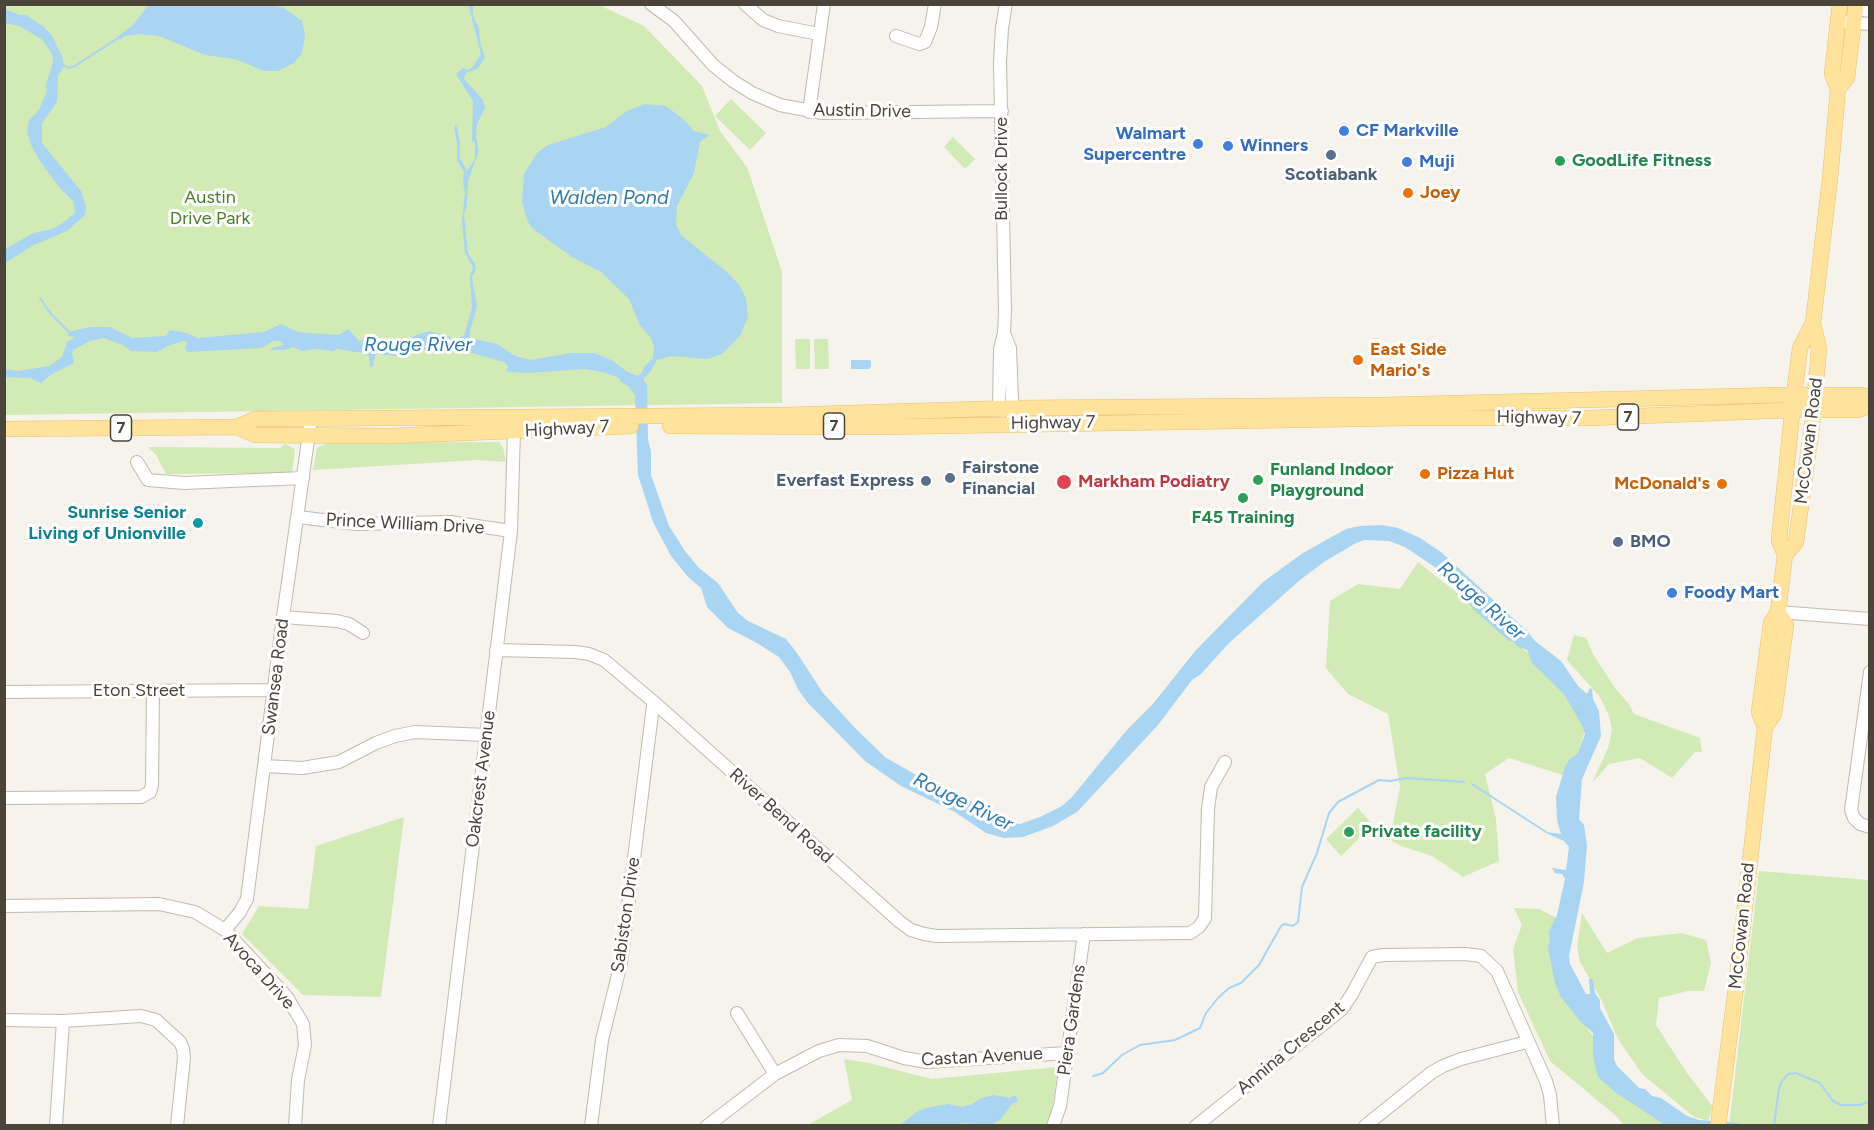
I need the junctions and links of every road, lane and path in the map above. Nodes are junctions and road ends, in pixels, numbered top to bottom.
1 (651, 4) edge
2 (745, 4) edge
3 (824, 4) edge
4 (935, 4) edge
5 (1006, 4) edge
6 (1840, 4) edge
7 (1857, 15) edge
8 (819, 34) junction
9 (896, 36) dead end
10 (809, 111) junction
11 (1002, 111) junction
12 (1813, 323) junction
13 (1869, 397) edge
14 (1793, 403) junction
15 (1814, 403) junction
16 (1869, 405) edge
17 (1008, 414) junction
18 (311, 418) junction
19 (626, 421) junction
20 (237, 427) junction
21 (4, 429) edge
22 (514, 431) junction
23 (309, 434) junction
24 (137, 462) dead end
25 (303, 478) junction
26 (298, 517) junction
27 (511, 531) junction
28 (1785, 555) junction
29 (1778, 612) junction
30 (283, 617) junction
31 (1869, 619) edge
32 (363, 633) dead end
33 (496, 651) junction
34 (1869, 672) edge
35 (274, 690) junction
36 (153, 691) junction
37 (4, 692) edge
38 (655, 703) junction
39 (487, 735) junction
40 (1225, 762) dead end
41 (265, 766) junction
42 (4, 798) edge
43 (1869, 827) edge
44 (4, 906) edge
45 (225, 930) junction
46 (1083, 934) junction
47 (736, 1013) dead end
48 (4, 1020) edge
49 (63, 1021) junction
50 (1527, 1042) junction
51 (1067, 1053) junction
52 (775, 1074) junction
53 (1060, 1106) junction
54 (1718, 1121) edge
55 (56, 1125) edge
56 (177, 1125) edge
57 (295, 1125) edge
58 (439, 1125) edge
59 (591, 1125) edge
60 (707, 1125) edge
61 (1053, 1125) edge
62 (1061, 1125) edge
63 (1196, 1125) edge
64 (1365, 1125) edge
65 (1553, 1125) edge

1 - 10 street, Austin Drive
2 - 8 street
3 - 8 street
4 - 9 street
5 - 11 street, Bullock Drive
6 - 7 main road, McCowan Road
7 - 12 main road, McCowan Road
8 - 10 street
10 - 11 street, Austin Drive
11 - 17 street, Bullock Drive
12 - 14 main road, McCowan Road
12 - 15 main road, McCowan Road
13 - 15 main road, Highway 7 / 7
14 - 15 main road, Highway 7 / 7
14 - 17 main road, Highway 7 / 7
14 - 28 main road, McCowan Road
15 - 16 main road, Highway 7 / 7
15 - 28 main road, McCowan Road
17 - 19 main road, Highway 7 / 7
18 - 19 main road, Highway 7 / 7
18 - 20 main road, Highway 7 / 7
18 - 23 street, Swansea Road
19 - 22 main road, Highway 7 / 7
20 - 21 main road, Highway 7 / 7
20 - 23 main road, Highway 7 / 7
22 - 23 main road, Highway 7 / 7
22 - 27 street, Oakcrest Avenue
23 - 25 street, Swansea Road
24 - 25 street
25 - 26 street, Swansea Road
26 - 27 street, Prince William Drive
26 - 30 street, Swansea Road
27 - 33 street, Oakcrest Avenue
28 - 29 main road, McCowan Road
29 - 31 street
29 - 54 main road, McCowan Road
30 - 32 street
30 - 35 street, Swansea Road
33 - 38 street, River Bend Road
33 - 39 street, Oakcrest Avenue
34 - 43 street
35 - 36 street, Eton Street
35 - 41 street, Swansea Road
36 - 37 street, Eton Street
36 - 42 street
38 - 46 street, River Bend Road
38 - 59 street, Sabiston Drive
39 - 41 street
39 - 58 street, Oakcrest Avenue
40 - 46 street, River Bend Road
41 - 45 street, Swansea Road
44 - 45 street, Avoca Drive
45 - 57 street, Avoca Drive
46 - 51 street, Piera Gardens
47 - 52 street
48 - 49 street
49 - 55 street
49 - 56 street
50 - 63 street, Annina Crescent
50 - 64 street
50 - 65 street
51 - 52 street, Castan Avenue
51 - 53 street, Piera Gardens
52 - 60 street, Castan Avenue
53 - 61 street, Piera Gardens
53 - 62 street, Piera Gardens

